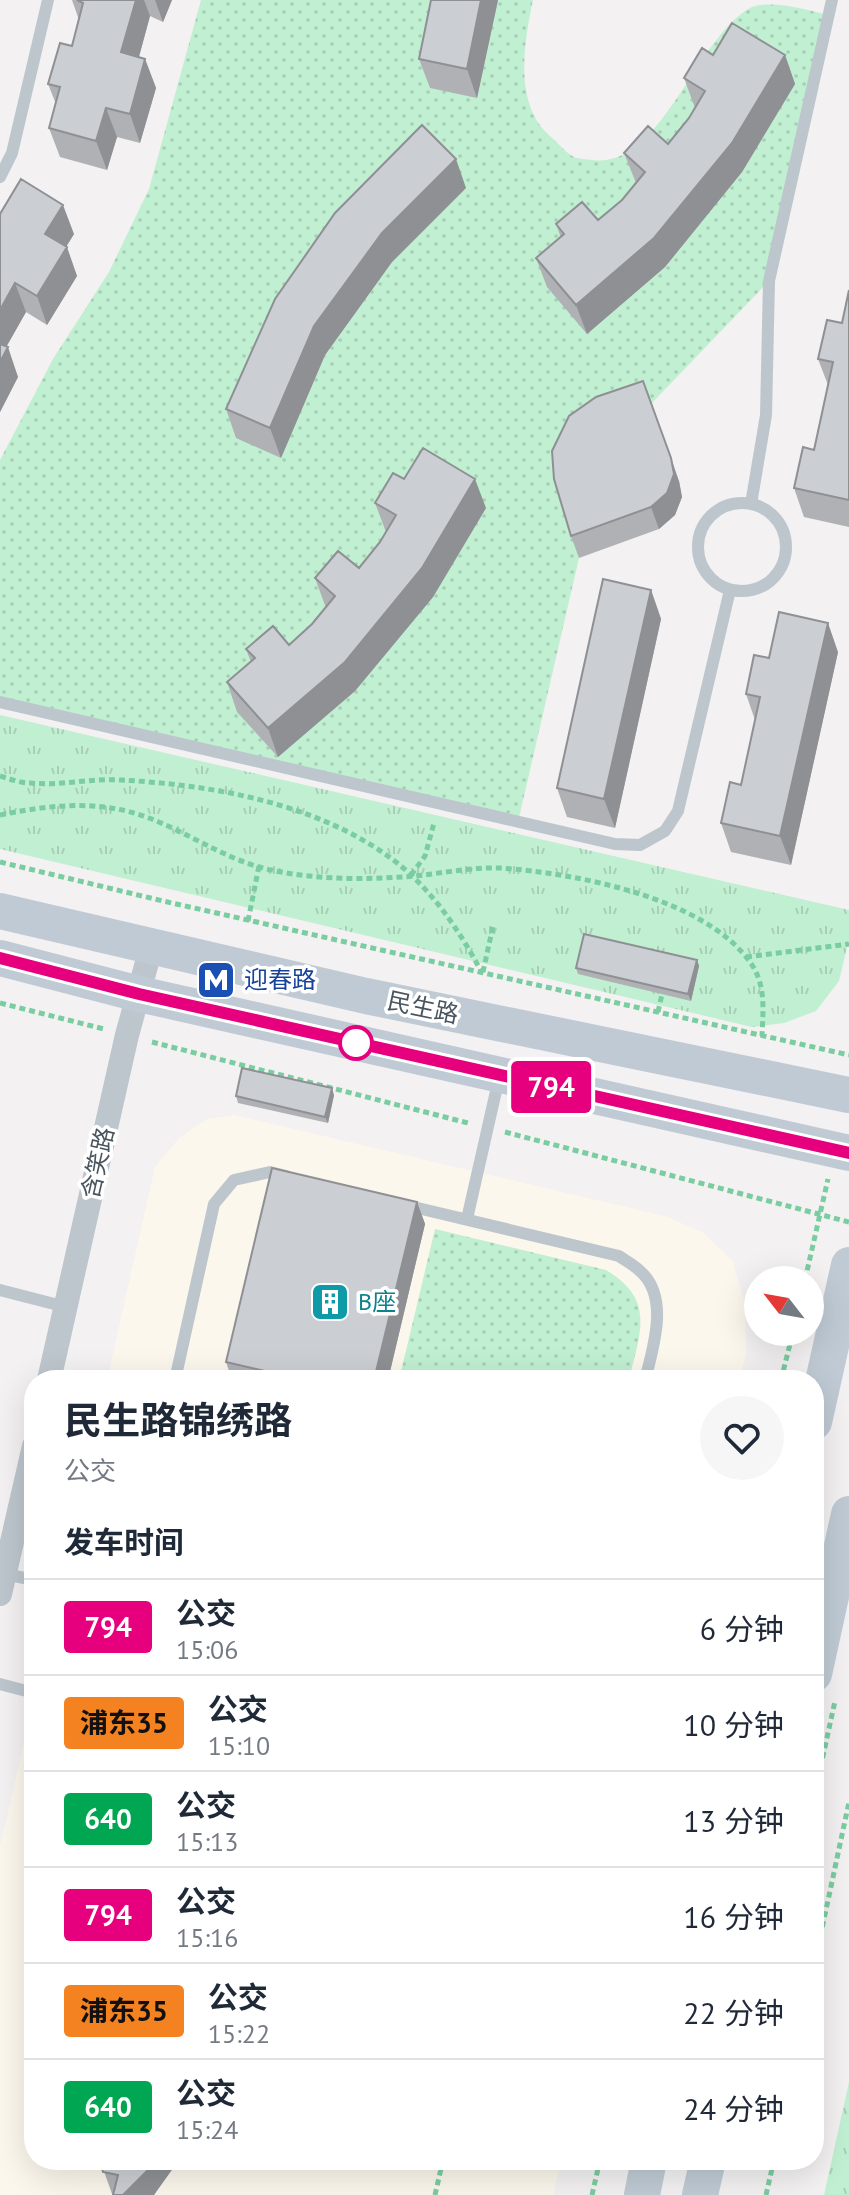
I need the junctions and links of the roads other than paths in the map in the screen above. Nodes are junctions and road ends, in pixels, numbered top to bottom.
1 (48, 0) edge
2 (832, 0) edge
3 (0, 177) edge
4 (751, 504) junction
5 (730, 590) junction
6 (0, 702) edge
7 (0, 911) edge
8 (151, 948) junction
9 (0, 958) edge
10 (139, 994) junction
11 (499, 1075) junction
12 (849, 1095) edge
13 (849, 1153) edge
14 (300, 1179) edge
15 (391, 1201) edge
16 (467, 1219) junction
17 (849, 1265) edge
18 (0, 1290) edge
19 (66, 1307) junction
20 (51, 1370) edge
21 (177, 1370) edge
22 (647, 1370) edge
23 (824, 1377) edge
24 (24, 1475) edge
25 (849, 1514) edge
26 (8, 1522) edge
27 (24, 1581) edge
28 (2, 1584) edge
29 (0, 1684) edge
30 (825, 1684) edge
31 (24, 1690) edge
32 (647, 2170) edge
33 (706, 2170) edge
34 (642, 2195) edge
35 (700, 2195) edge

1 - 3 lane
2 - 4 lane
4 - 5 lane
4 - 5 lane
5 - 6 lane
7 - 8 main road, 民生路
8 - 10 street, 含笑路
8 - 12 main road, 民生路
9 - 10 main road, 民生路
10 - 11 main road, 民生路
10 - 19 street, 含笑路
11 - 13 main road, 民生路
11 - 16 lane
14 - 21 lane
15 - 16 lane
16 - 22 lane
17 - 23 main road
18 - 19 lane
19 - 20 street, 含笑路
24 - 26 street
25 - 30 main road
26 - 28 street
27 - 28 lane
29 - 31 lane
32 - 34 main road
33 - 35 main road

